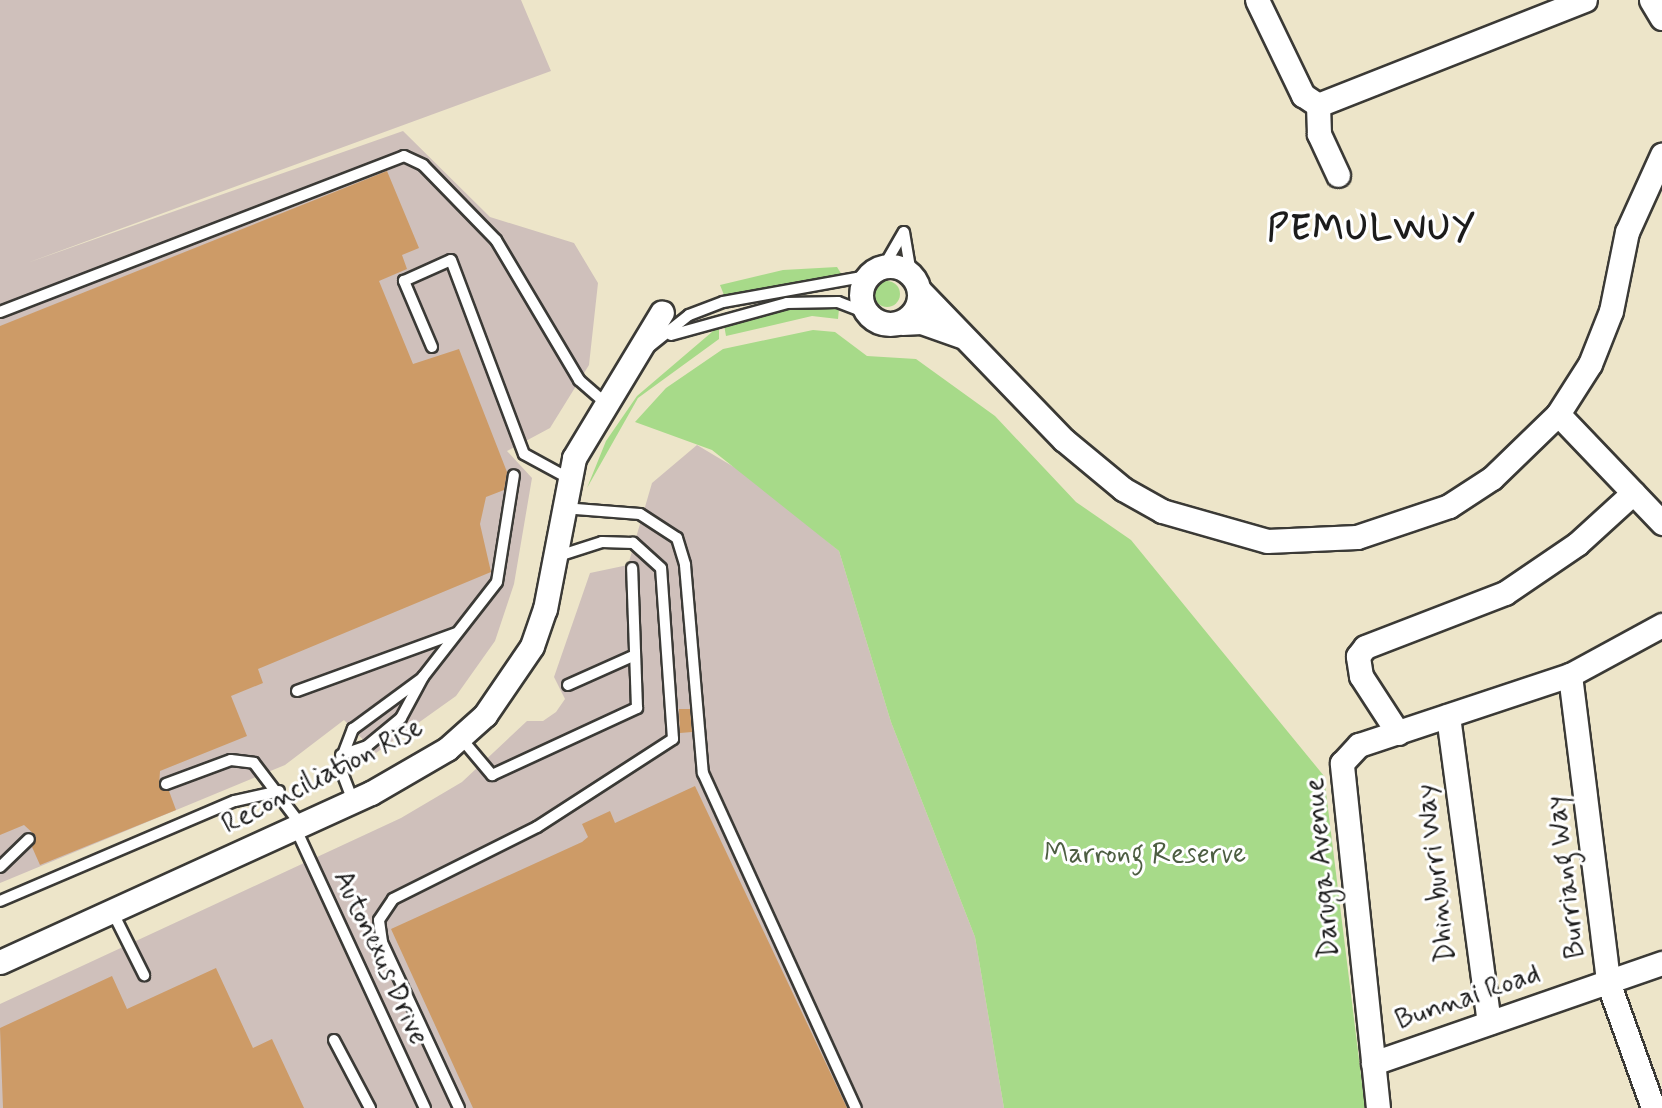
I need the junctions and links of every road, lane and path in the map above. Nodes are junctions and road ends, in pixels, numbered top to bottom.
1 (1257, 0) edge
2 (1585, 0) edge
3 (1651, 0) edge
4 (1662, 18) edge
5 (1318, 105) junction
6 (1662, 155) edge
7 (1339, 176) dead end
8 (876, 271) junction
9 (915, 282) junction
10 (0, 312) edge
11 (662, 312) dead end
12 (866, 313) junction
13 (902, 323) junction
14 (961, 336) junction
15 (432, 347) dead end
16 (642, 353) junction
17 (606, 403) junction
18 (1558, 414) junction
19 (514, 475) dead end
20 (568, 478) junction
21 (1633, 493) junction
22 (560, 508) junction
23 (1662, 523) edge
24 (553, 558) junction
25 (632, 568) dead end
26 (1662, 625) edge
27 (458, 633) junction
28 (635, 654) junction
29 (1570, 675) junction
30 (423, 677) junction
31 (568, 685) dead end
32 (298, 691) dead end
33 (1448, 716) junction
34 (1398, 733) junction
35 (460, 737) junction
36 (341, 755) junction
37 (166, 784) dead end
38 (279, 791) junction
39 (353, 801) junction
40 (298, 826) junction
41 (29, 839) dead end
42 (0, 867) edge
43 (0, 901) edge
44 (113, 911) junction
45 (2, 955) edge
46 (1662, 963) edge
47 (144, 975) dead end
48 (1608, 982) junction
49 (1489, 1022) junction
50 (334, 1040) dead end
51 (1373, 1063) junction
52 (370, 1108) edge
53 (425, 1108) edge
54 (459, 1108) edge
55 (856, 1108) edge
56 (1378, 1108) edge
57 (1653, 1108) edge

1 - 5 street
2 - 5 street
3 - 4 street
5 - 7 street
6 - 18 street
8 - 9 street
8 - 9 lane
8 - 12 street
8 - 16 lane
9 - 13 street
9 - 14 street
10 - 17 lane
11 - 16 street, Reconciliation Rise
12 - 13 street
12 - 16 lane
13 - 14 street
14 - 18 street
15 - 20 lane
16 - 17 street, Reconciliation Rise
17 - 20 street, Reconciliation Rise
18 - 21 street
19 - 27 lane
20 - 22 street, Reconciliation Rise
21 - 23 street
21 - 34 street
22 - 24 street, Reconciliation Rise
22 - 55 lane
24 - 35 street, Reconciliation Rise
24 - 54 lane
25 - 28 lane
26 - 29 street, Daruga Avenue
27 - 30 lane
27 - 32 lane
28 - 31 lane
28 - 35 lane
29 - 33 street, Daruga Avenue
29 - 48 street, Burriang Way
30 - 36 lane
30 - 36 lane
33 - 34 street, Daruga Avenue
33 - 49 street, Dhinburri Way
34 - 51 street, Daruga Avenue
35 - 39 street, Reconciliation Rise
36 - 39 lane
37 - 38 lane, Autonexus Drive
38 - 40 lane, Autonexus Drive
38 - 43 lane
39 - 40 street, Reconciliation Rise
40 - 44 street, Reconciliation Rise
40 - 53 lane, Autonexus Drive
41 - 42 lane
44 - 45 street, Reconciliation Rise
44 - 47 lane
46 - 48 street, Bunnai Road
48 - 49 street, Bunnai Road
48 - 57 street, Burriang Way
49 - 51 street, Bunnai Road
50 - 52 lane
51 - 56 street, Daruga Avenue

